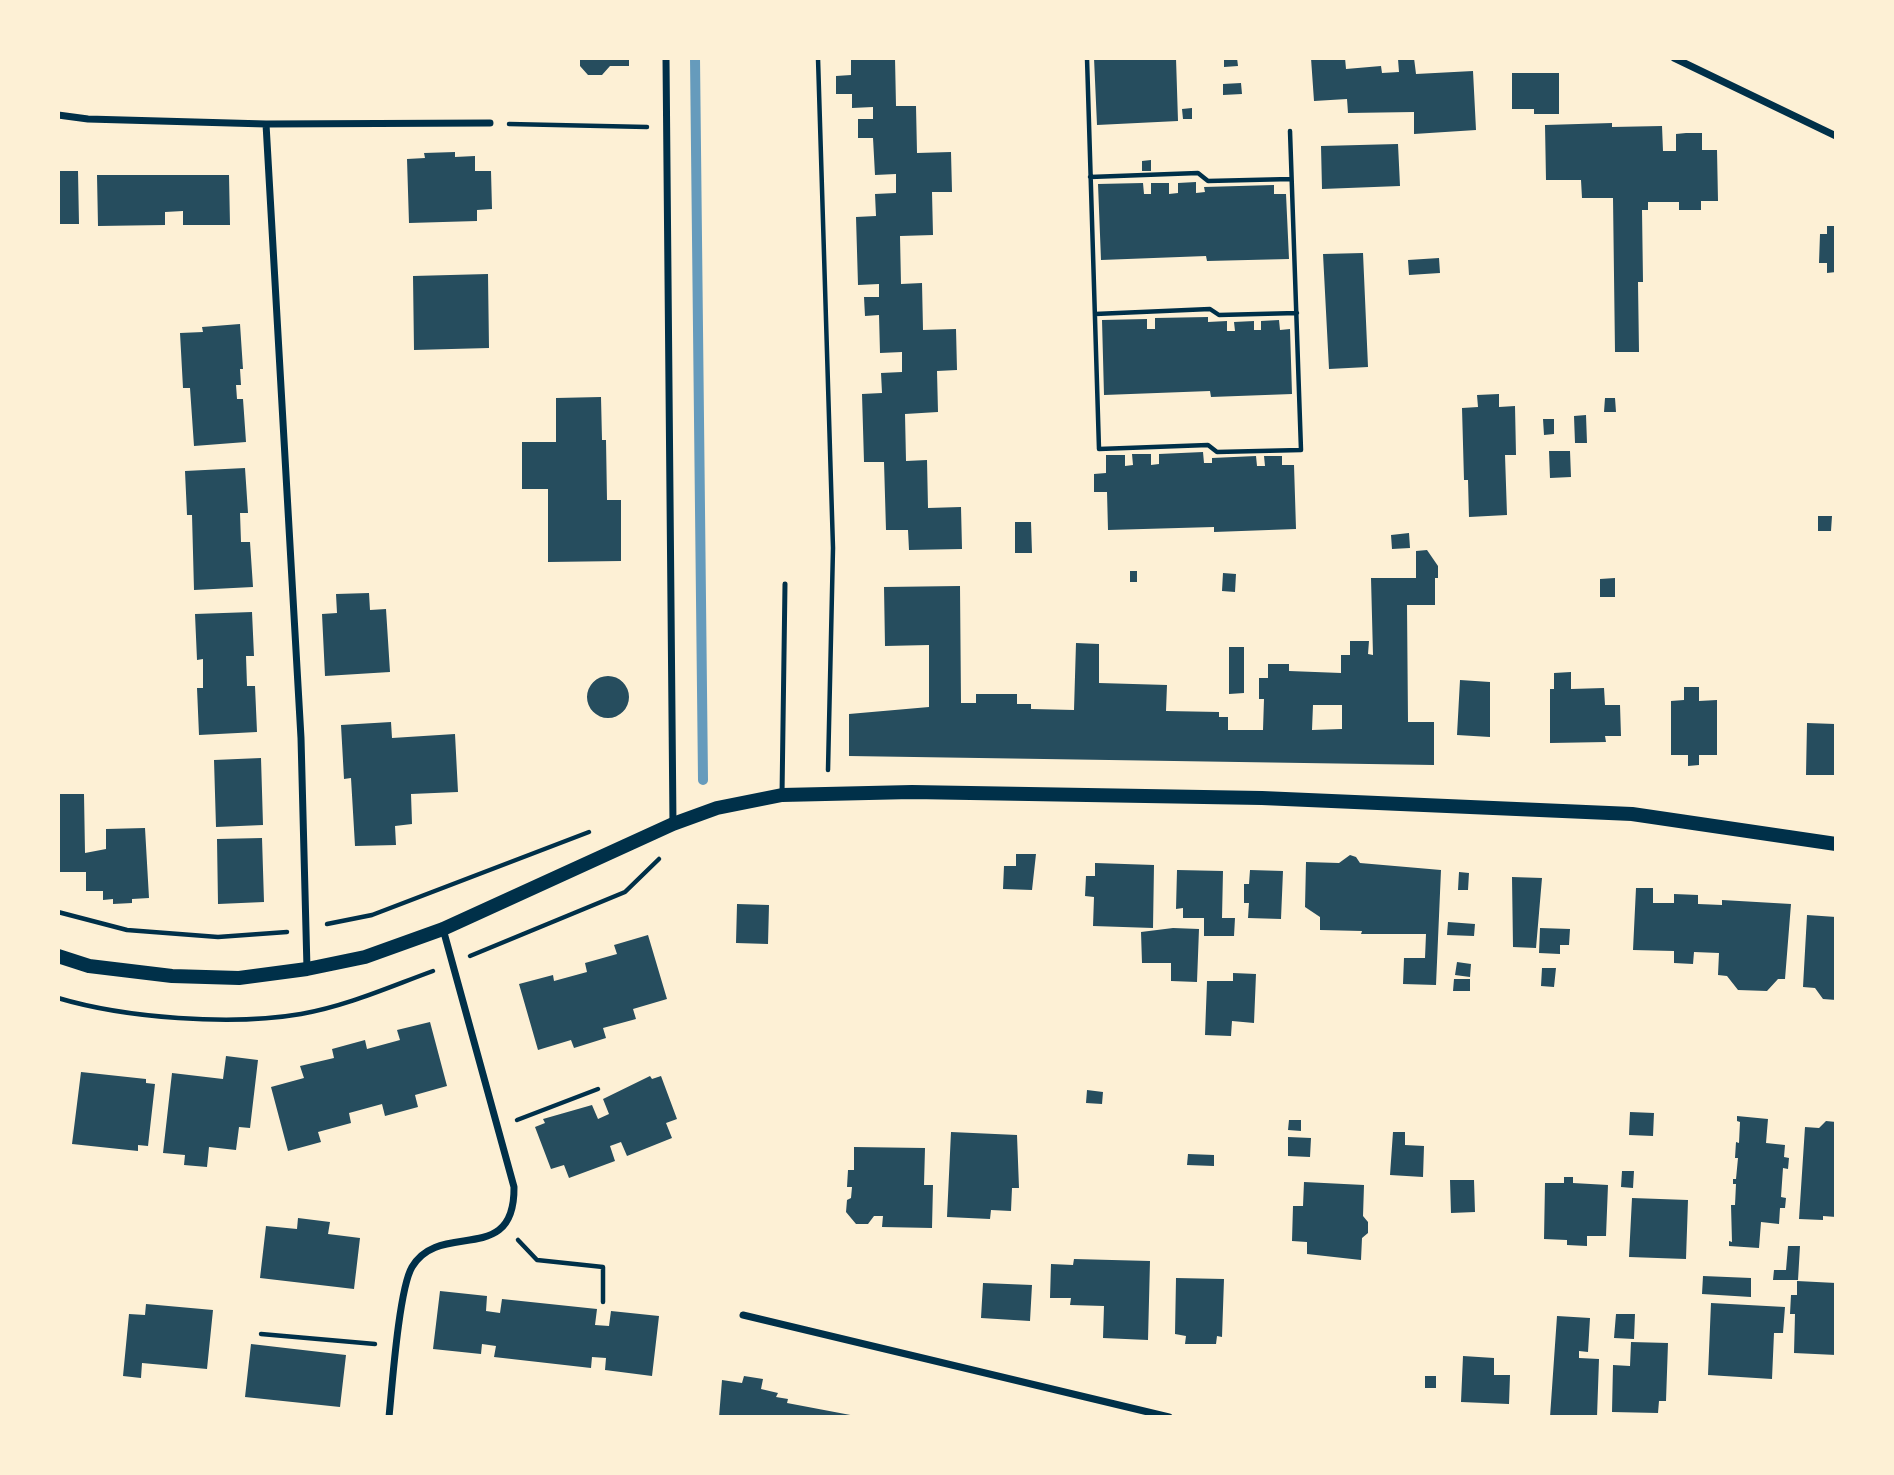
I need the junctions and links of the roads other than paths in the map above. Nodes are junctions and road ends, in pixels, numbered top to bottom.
1 (666, 58) edge
2 (1674, 58) edge
3 (58, 115) edge
4 (490, 123) road end
5 (265, 124) junction
6 (1836, 136) edge
7 (785, 584) dead end
8 (782, 795) junction
9 (673, 824) junction
10 (1836, 844) edge
11 (443, 929) junction
12 (58, 956) edge
13 (307, 969) junction
14 (743, 1315) dead end
15 (389, 1417) edge
16 (1169, 1417) edge

1 - 9 street
2 - 6 street
3 - 5 street
4 - 5 street
5 - 13 street
7 - 8 lane
8 - 9 main road
8 - 10 main road
9 - 11 main road
11 - 13 main road
11 - 15 street
12 - 13 main road
14 - 16 street

